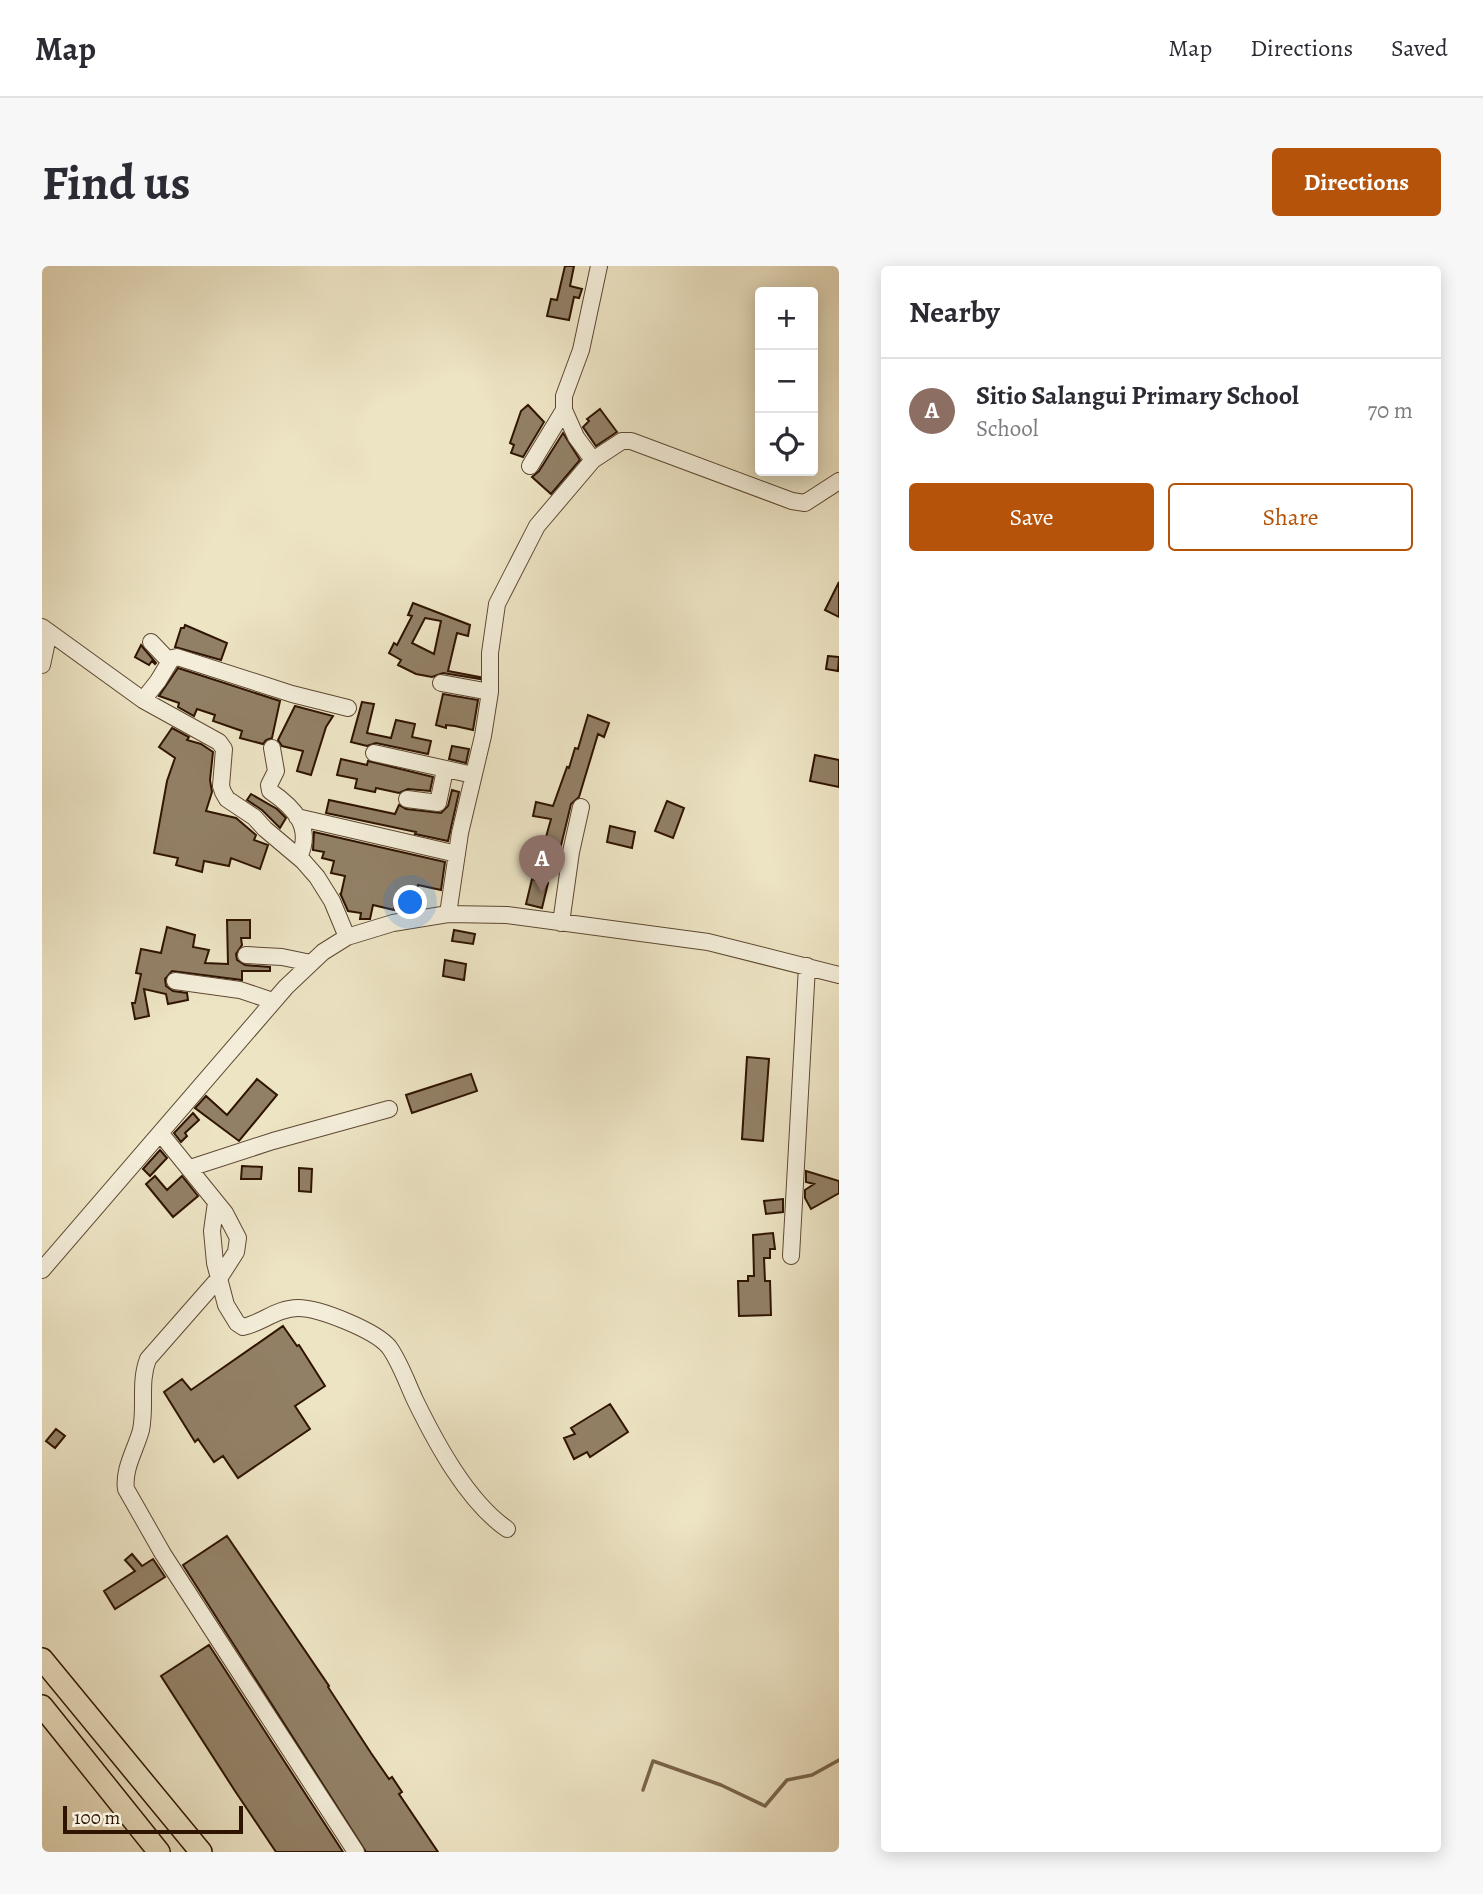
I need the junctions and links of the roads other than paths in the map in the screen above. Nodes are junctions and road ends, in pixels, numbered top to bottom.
1 (599, 266) edge
2 (564, 410) junction
3 (593, 460) junction
4 (530, 466) dead end
5 (839, 481) edge
6 (46, 630) edge
7 (151, 642) dead end
8 (170, 662) junction
9 (42, 665) edge
10 (442, 683) dead end
11 (490, 692) junction
12 (143, 700) junction
13 (348, 708) dead end
14 (272, 748) dead end
15 (374, 753) dead end
16 (444, 774) junction
17 (472, 775) junction
18 (407, 799) dead end
19 (581, 807) dead end
20 (298, 817) junction
21 (457, 854) junction
22 (299, 857) junction
23 (448, 914) junction
24 (561, 923) junction
25 (347, 937) junction
26 (246, 955) dead end
27 (311, 963) junction
28 (807, 967) junction
29 (839, 975) edge
30 (175, 981) dead end
31 (273, 1001) junction
32 (389, 1110) dead end
33 (161, 1133) junction
34 (190, 1168) junction
35 (216, 1202) junction
36 (791, 1256) dead end
37 (42, 1270) edge
38 (220, 1277) junction
39 (507, 1529) dead end
40 (42, 1659) edge
41 (42, 1706) edge
42 (159, 1852) edge
43 (201, 1852) edge
44 (356, 1852) edge

1 - 2 street
2 - 3 street
2 - 4 street
3 - 5 street
3 - 11 street
6 - 9 street
6 - 12 street
7 - 8 street
8 - 12 street
8 - 13 street
10 - 11 street
11 - 17 street
12 - 22 street
14 - 20 street
15 - 16 street
16 - 17 street
16 - 18 street
17 - 21 street
19 - 24 street
20 - 21 street
20 - 22 street
21 - 23 street
22 - 25 street
23 - 24 street
23 - 25 street
24 - 28 street
25 - 27 street
26 - 27 street
27 - 31 street
28 - 29 street
28 - 36 street
30 - 31 street
31 - 33 street
32 - 34 street
33 - 34 street
33 - 37 street
34 - 35 street
35 - 38 street
35 - 38 street
38 - 39 street
38 - 44 street
40 - 43 main road
41 - 42 main road

